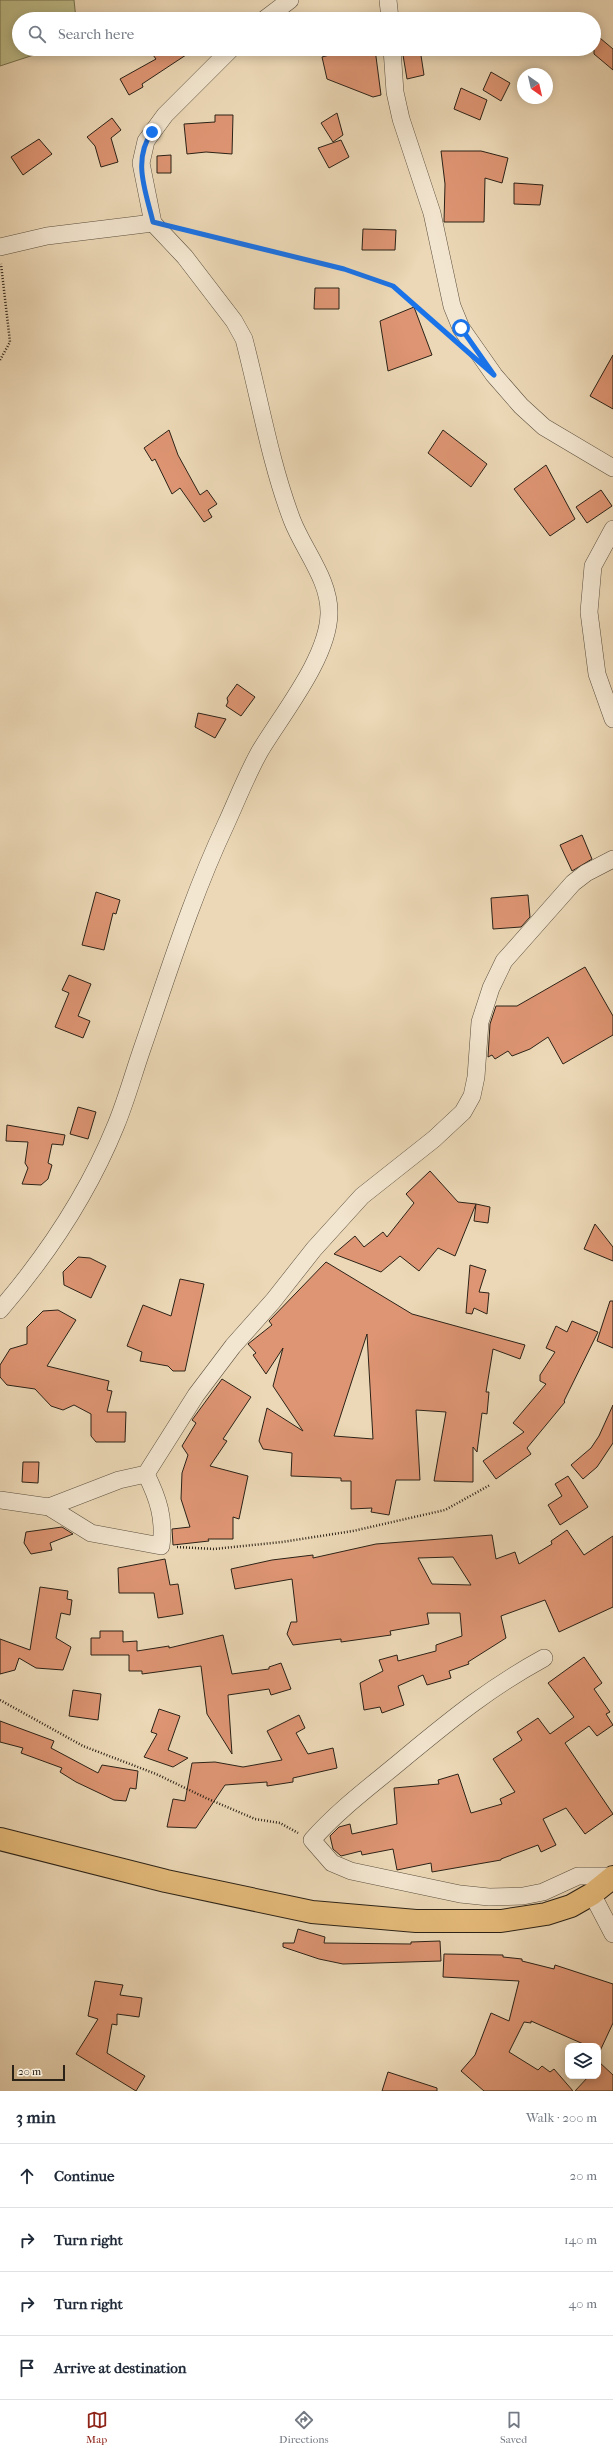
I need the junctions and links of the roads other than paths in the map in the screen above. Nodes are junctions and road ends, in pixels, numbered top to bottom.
1 (290, 0) edge
2 (388, 0) edge
3 (274, 12) edge
4 (389, 12) edge
5 (223, 56) edge
6 (392, 56) edge
7 (153, 222) junction
8 (0, 247) edge
9 (613, 468) edge
10 (613, 529) edge
11 (613, 718) edge
12 (613, 859) edge
13 (0, 1310) edge
14 (146, 1474) junction
15 (0, 1500) edge
16 (49, 1506) junction
17 (544, 1658) dead end
18 (0, 1839) edge
19 (613, 1877) edge
20 (592, 1894) junction
21 (613, 1934) edge

1 - 3 street
2 - 4 street
5 - 7 street
6 - 9 street
7 - 8 street
7 - 13 street
10 - 11 street
12 - 14 street
14 - 16 street
14 - 16 street
15 - 16 street
17 - 19 street
18 - 20 highway
19 - 20 highway
20 - 21 street

